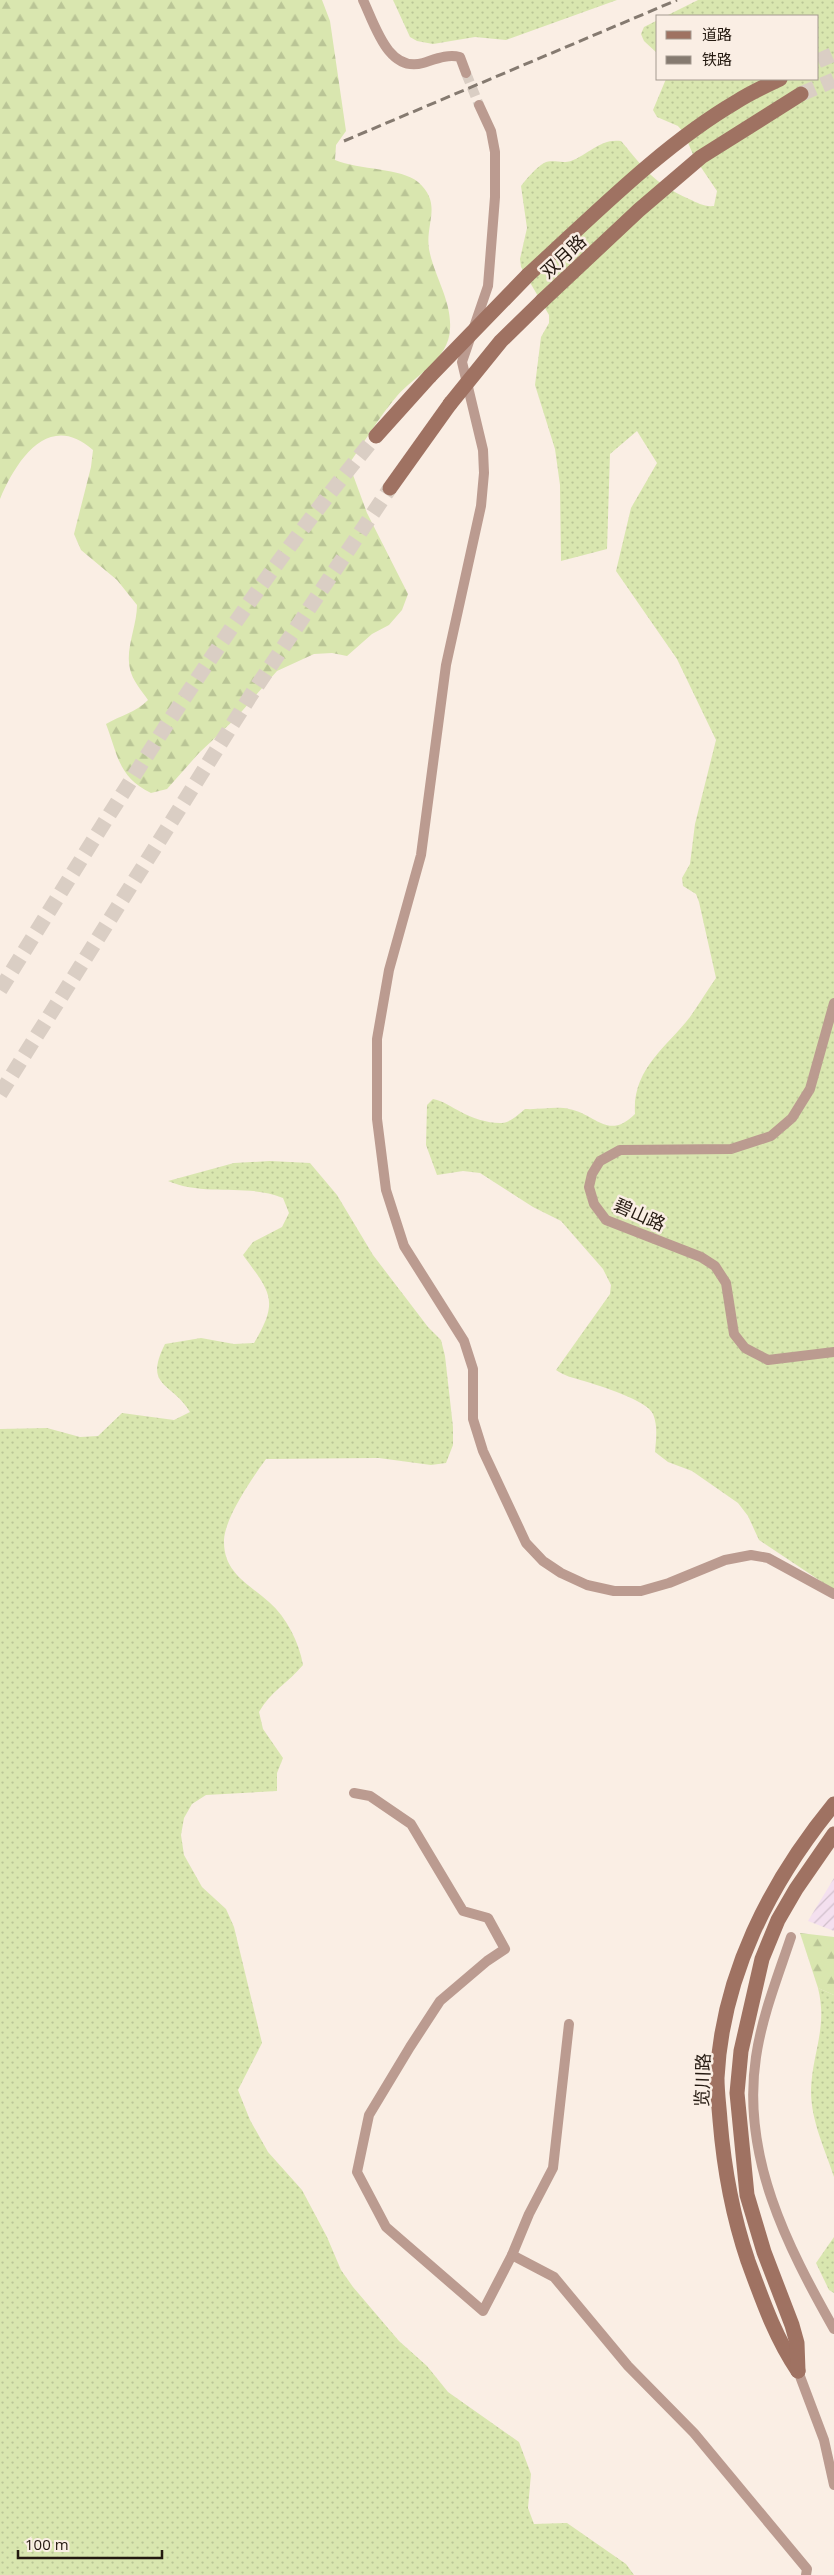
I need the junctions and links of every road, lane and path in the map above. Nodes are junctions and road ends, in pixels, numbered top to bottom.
1 (363, 0) edge
2 (466, 73) tunnel mouth
3 (778, 80) edge
4 (801, 94) tunnel mouth
5 (479, 105) tunnel mouth
6 (376, 436) tunnel mouth
7 (390, 488) tunnel mouth
8 (834, 1003) edge
9 (834, 1352) edge
10 (834, 1594) edge
11 (354, 1792) dead end
12 (834, 1804) edge
13 (834, 1834) edge
14 (759, 1917) junction
15 (776, 1925) junction
16 (791, 1937) dead end
17 (569, 2024) dead end
18 (512, 2255) junction
19 (834, 2328) edge
20 (798, 2371) junction
21 (834, 2485) edge
22 (806, 2575) edge

1 - 2 street
3 - 6 street, 双月路, bridge
4 - 7 street, 双月路, bridge
5 - 10 street
8 - 9 street, 碧山路
11 - 18 street
12 - 14 street, 览川路
13 - 15 street, 览川路
14 - 15 street
14 - 20 street, 览川路
15 - 20 street, 览川路
16 - 19 street
17 - 18 street
18 - 22 street
20 - 21 street, 览川路

